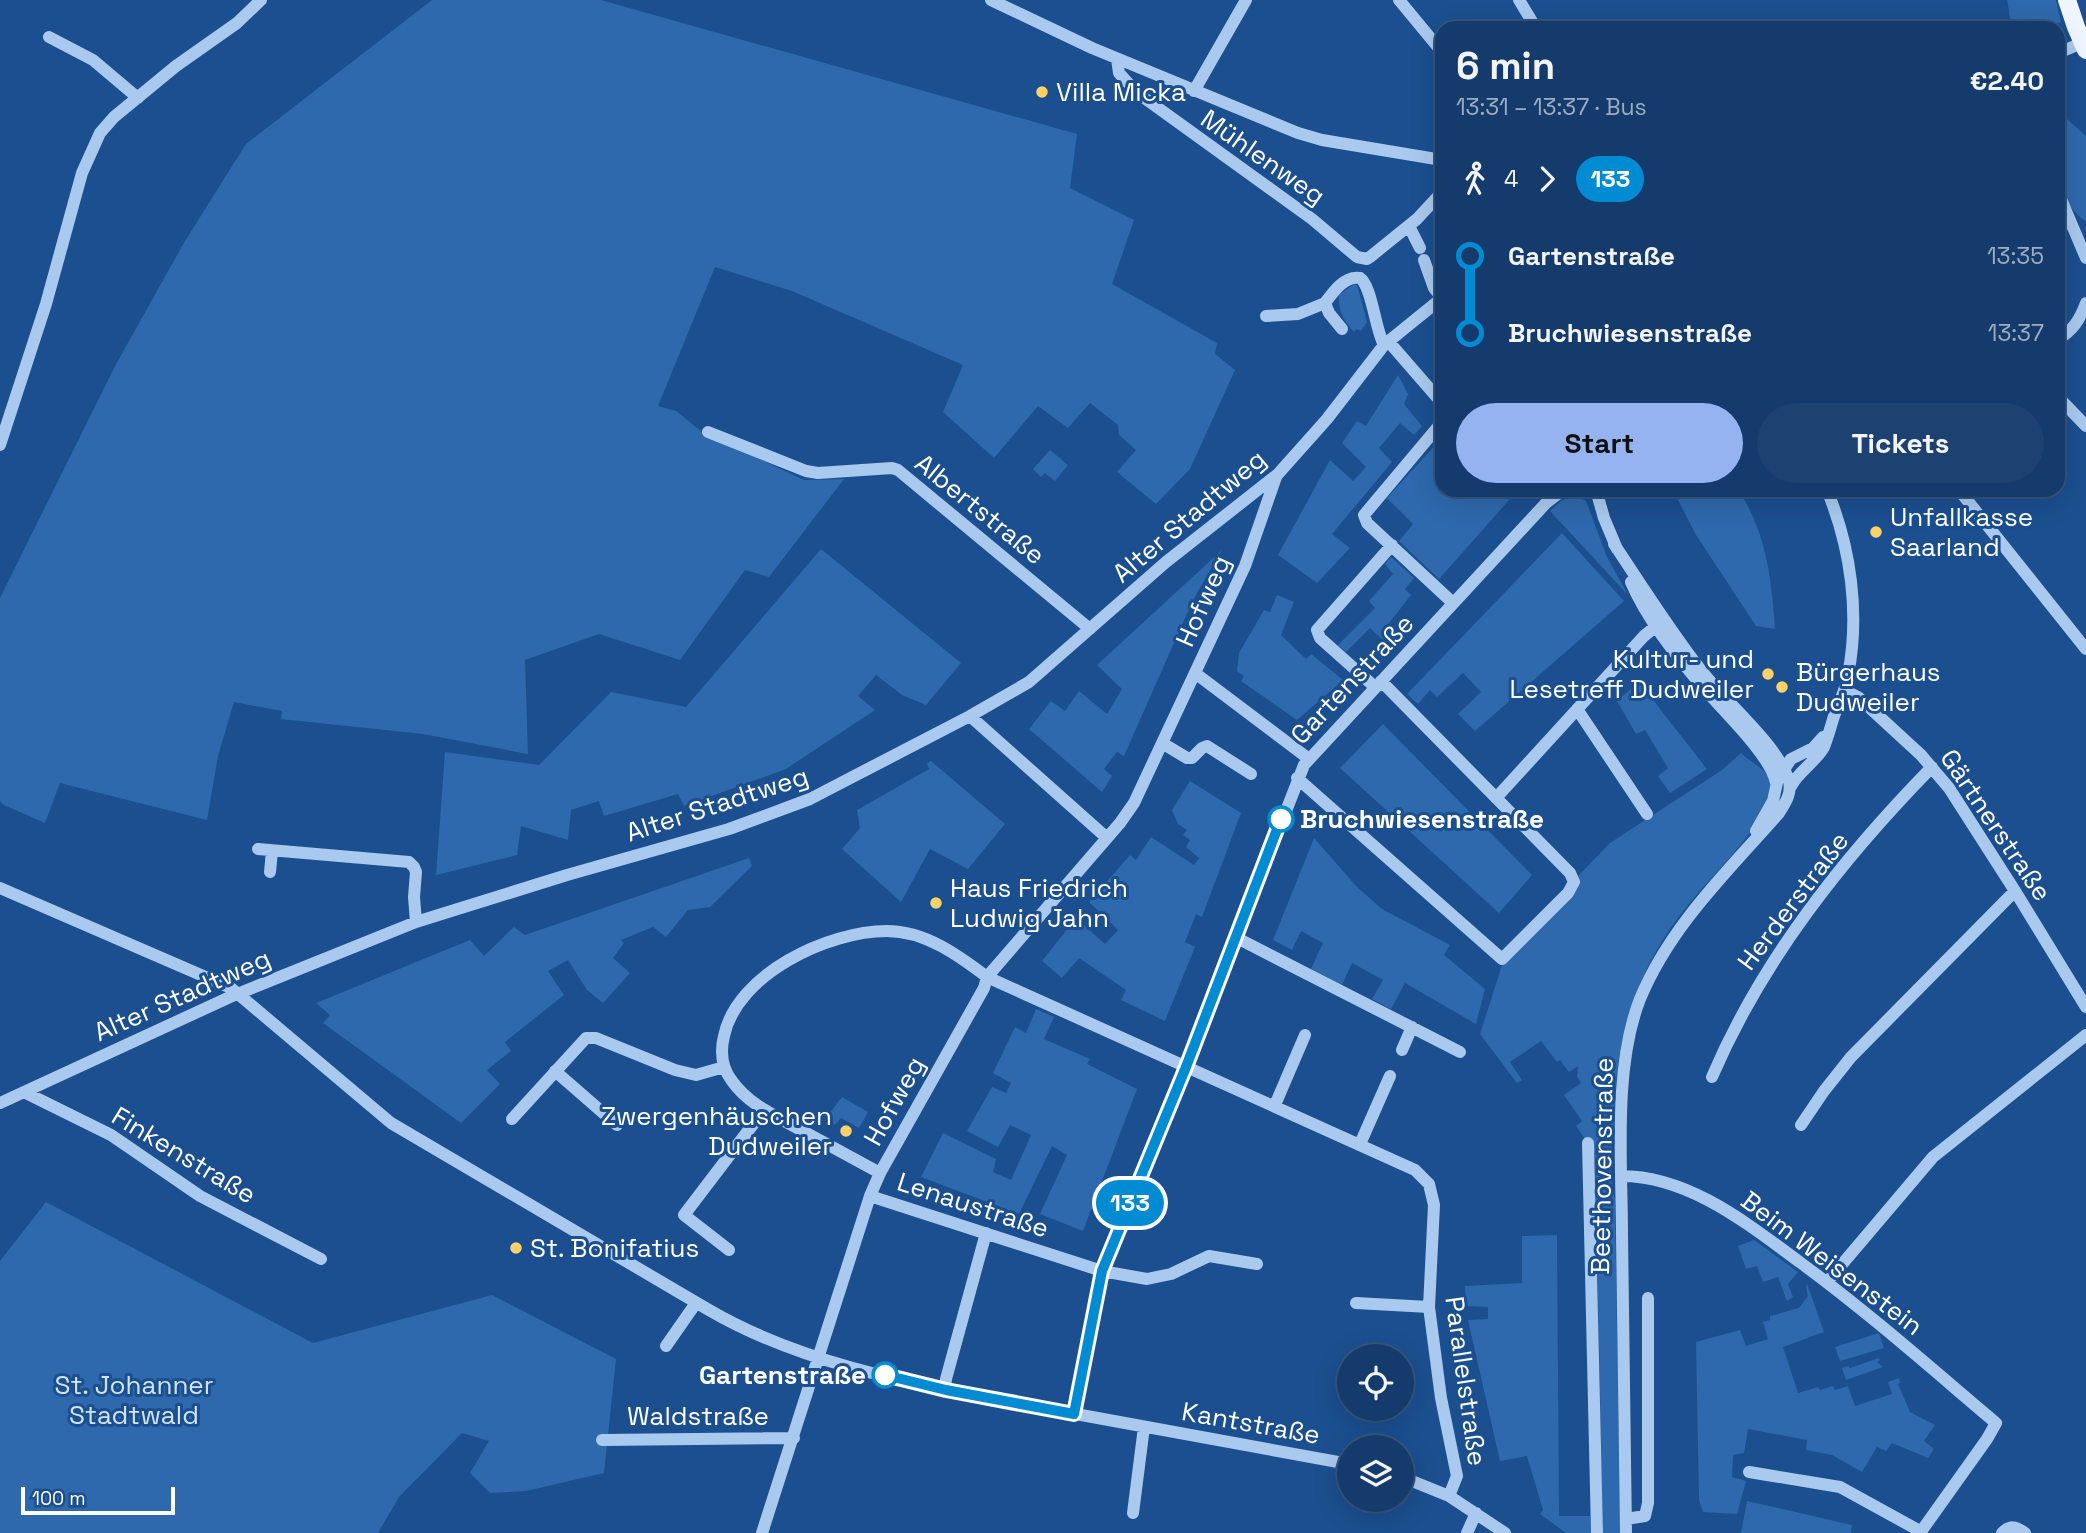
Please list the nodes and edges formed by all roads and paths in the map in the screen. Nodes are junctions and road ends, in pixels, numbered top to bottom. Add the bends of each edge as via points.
1 (261, 0) edge
2 (991, 0) edge
3 (1246, 0) edge
4 (1399, 0) edge
5 (1519, 0) edge
6 (2067, 0) edge
7 (1532, 21) edge
8 (49, 37) dead end
9 (1435, 44) edge
10 (2084, 46) edge
11 (2065, 51) edge
12 (1117, 58) junction
13 (1194, 91) junction
14 (138, 98) junction
15 (1435, 159) edge
16 (1435, 199) edge
17 (2065, 208) edge
18 (1409, 226) junction
19 (2086, 257) edge
20 (1435, 289) edge
21 (1325, 303) junction
22 (2086, 303) edge
23 (1435, 304) edge
24 (1266, 316) dead end
25 (1342, 329) dead end
26 (2065, 335) edge
27 (1387, 344) junction
28 (1435, 395) edge
29 (2065, 404) edge
30 (2086, 426) edge
31 (1435, 430) edge
32 (708, 432) dead end
33 (0, 445) edge
34 (1278, 474) junction
35 (1553, 497) edge
36 (1598, 497) edge
37 (1830, 497) edge
38 (1965, 497) edge
39 (1392, 545) junction
40 (1453, 603) junction
41 (1660, 623) junction
42 (1090, 629) junction
43 (2086, 649) edge
44 (1195, 673) junction
45 (1378, 684) junction
46 (1844, 690) junction
47 (1577, 709) junction
48 (970, 716) junction
49 (1833, 719) junction
50 (1162, 743) junction
51 (1767, 753) junction
52 (1309, 759) junction
53 (1788, 764) junction
54 (1933, 767) junction
55 (1800, 771) junction
56 (1251, 774) dead end
57 (1297, 778) junction
58 (1776, 783) junction
59 (1790, 788) junction
60 (1496, 798) junction
61 (1647, 814) dead end
62 (1107, 838) junction
63 (1745, 850) junction
64 (270, 872) dead end
65 (0, 888) edge
66 (2015, 891) junction
67 (416, 922) junction
68 (1235, 937) junction
69 (987, 976) junction
70 (240, 993) junction
71 (2086, 1007) edge
72 (1412, 1027) junction
73 (1305, 1035) dead end
74 (2086, 1035) edge
75 (1402, 1050) dead end
76 (1460, 1052) dead end
77 (724, 1067) junction
78 (1186, 1067) junction
79 (555, 1071) junction
80 (1390, 1076) dead end
81 (1712, 1077) dead end
82 (24, 1092) junction
83 (3, 1098) edge
84 (1275, 1105) junction
85 (764, 1110) junction
86 (512, 1119) dead end
87 (617, 1125) dead end
88 (1801, 1125) dead end
89 (1588, 1143) dead end
90 (1360, 1144) junction
91 (880, 1173) junction
92 (1621, 1176) junction
93 (870, 1196) junction
94 (986, 1233) junction
95 (729, 1250) dead end
96 (321, 1259) dead end
97 (1257, 1264) dead end
98 (1102, 1271) junction
99 (1827, 1282) junction
100 (1648, 1298) dead end
101 (696, 1303) junction
102 (1356, 1303) dead end
103 (1429, 1307) junction
104 (666, 1346) dead end
105 (820, 1358) junction
106 (946, 1390) junction
107 (1074, 1414) junction
108 (1144, 1427) junction
109 (793, 1438) junction
110 (603, 1440) dead end
111 (1337, 1462) edge
112 (1749, 1472) dead end
113 (1414, 1482) edge
114 (1449, 1496) junction
115 (1133, 1513) dead end
116 (1476, 1513) junction
117 (1626, 1519) junction
118 (1920, 1532) edge
119 (762, 1533) edge
120 (1467, 1533) edge
121 (1505, 1533) edge
122 (1597, 1533) edge
123 (1626, 1533) edge
124 (2002, 1533) edge
125 (2025, 1533) edge

1 - 14 street
2 - 12 street
3 - 13 street
4 - 9 street
5 - 7 street
6 - 10 main road
8 - 14 street via 93,60
10 - 11 street
12 - 13 street
12 - 18 street, Mühlenweg via 1119,73 1136,92 1361,258 1370,257
13 - 15 street via 1322,140
14 - 33 street via 100,133 88,156 53,306
16 - 18 street
17 - 19 street
18 - 20 street
21 - 24 street via 1298,314
21 - 25 street
21 - 27 street via 1346,280 1364,281 1378,335
22 - 26 street
23 - 27 street, Alter Stadtweg
27 - 28 street
27 - 34 street, Alter Stadtweg
29 - 30 street
31 - 39 street via 1364,515
32 - 42 street, Albertstraße via 806,471 898,470
34 - 42 street, Alter Stadtweg
34 - 44 street, Hofweg via 1245,566
35 - 40 street, Gartenstraße
36 - 41 street via 1634,589
37 - 46 street, Beethovenstraße via 1847,553 1852,590 1852,646
38 - 43 street
39 - 40 street
39 - 45 street via 1317,631
40 - 45 street, Gartenstraße
41 - 47 street
41 - 51 street via 1702,686
42 - 48 street, Alter Stadtweg via 1029,682
44 - 50 street, Hofweg
44 - 52 street
45 - 52 street, Gartenstraße
45 - 60 street
46 - 49 street, Beethovenstraße
46 - 54 street, Gärtnerstraße via 1858,696
47 - 60 street
47 - 61 street
48 - 62 street
48 - 67 street, Alter Stadtweg via 810,799 729,829
49 - 53 street, Beethovenstraße via 1813,748
49 - 55 street, Beethovenstraße via 1821,752
50 - 56 street via 1187,758 1207,746
50 - 62 street, Hofweg via 1134,803
51 - 53 street
51 - 58 street
52 - 57 street, Gartenstraße
53 - 55 street
53 - 58 street, Beethovenstraße
53 - 59 street
54 - 66 street, Gärtnerstraße
54 - 81 street, Herderstraße via 1854,854 1790,936 1739,1018
55 - 59 street, Beethovenstraße
57 - 60 street via 1502,959 1574,882
57 - 68 street, Gartenstraße
58 - 63 street, Beethovenstraße via 1773,801
59 - 63 street, Beethovenstraße via 1779,813
62 - 69 street, Hofweg
63 - 92 street, Beethovenstraße via 1685,920 1641,998 1624,1067
64 - 67 street via 265,850 409,862 416,872
65 - 70 street, Kantstraße
66 - 71 street, Gärtnerstraße
66 - 88 street via 1851,1057
67 - 70 street, Alter Stadtweg
68 - 72 street
68 - 78 street, Gartenstraße
69 - 77 street via 949,950 909,933 861,934 814,947 776,967 746,992 726,1026
69 - 78 street, Parallelstraße
69 - 91 street, Hofweg
70 - 82 street, Alter Stadtweg
70 - 101 street, Kantstraße via 391,1123
72 - 75 street
72 - 76 street
73 - 84 street
74 - 99 street via 1933,1157
77 - 79 street via 696,1075 586,1038
77 - 85 street via 745,1096
78 - 84 street, Parallelstraße
78 - 98 street, Gartenstraße
79 - 86 street
79 - 87 street
80 - 90 street
82 - 83 street, Alter Stadtweg
82 - 96 street, Finkenstraße via 111,1135 200,1196
84 - 90 street, Parallelstraße
85 - 91 street
85 - 95 street via 684,1214
89 - 122 street, Beethovenstraße
90 - 103 street, Parallelstraße via 1416,1170 1429,1184 1435,1208
91 - 93 street, Hofweg
92 - 99 street, Beim Weisenstein via 1672,1186 1715,1205
92 - 117 street, Beethovenstraße
93 - 94 street, Lenaustraße
93 - 105 street, Hofweg
94 - 98 street, Lenaustraße
94 - 106 street
97 - 98 street, Lenaustraße via 1216,1256 1147,1279
98 - 107 street, Gartenstraße
99 - 118 street, Beim Weisenstein via 1996,1423
100 - 117 street via 1648,1503 1645,1516
101 - 104 street
101 - 105 street, Kantstraße via 757,1336
102 - 103 street
103 - 114 street, Parallelstraße via 1457,1476
105 - 106 street, Kantstraße
105 - 109 street, Hofweg
106 - 107 street, Kantstraße
107 - 108 street, Kantstraße
108 - 111 street, Kantstraße
108 - 115 street, Kantstraße
109 - 110 street, Waldstraße
109 - 119 street, Hofweg
112 - 118 street via 1840,1487
113 - 114 street
114 - 116 street
116 - 120 street
116 - 121 street
117 - 123 street, Beethovenstraße
124 - 125 street via 2007,1527

